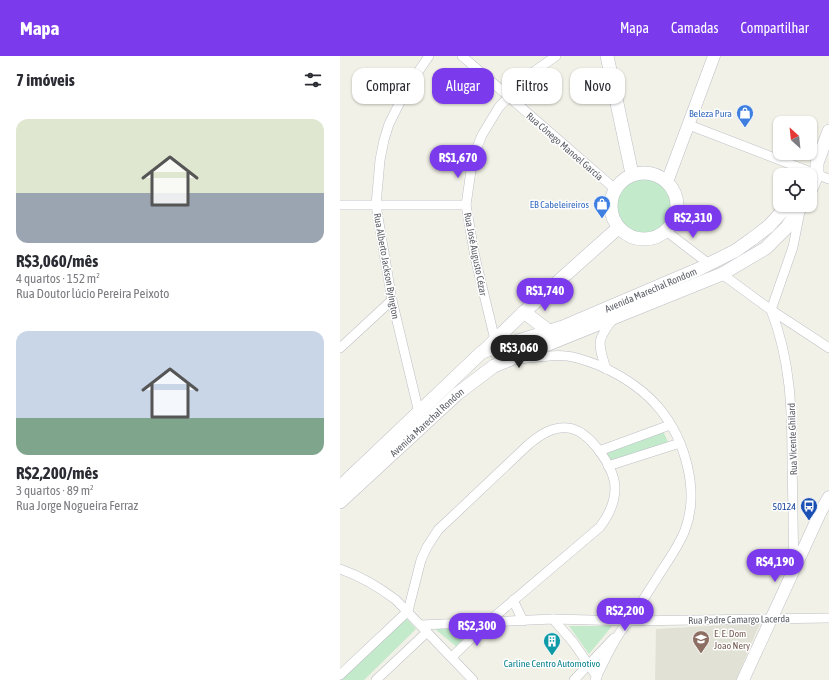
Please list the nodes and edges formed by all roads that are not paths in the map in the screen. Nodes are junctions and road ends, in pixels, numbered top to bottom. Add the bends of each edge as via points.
1 (429, 56) edge
2 (462, 56) edge
3 (556, 56) edge
4 (607, 56) edge
5 (714, 56) edge
6 (539, 68) edge
7 (502, 91) edge
8 (504, 104) edge
9 (517, 104) edge
10 (689, 125) junction
11 (829, 131) edge
12 (803, 168) edge
13 (817, 170) edge
14 (632, 174) junction
15 (667, 182) junction
16 (615, 188) junction
17 (340, 205) edge
18 (466, 205) junction
19 (376, 206) junction
20 (788, 212) edge
21 (794, 212) edge
22 (796, 212) edge
23 (618, 228) junction
24 (666, 231) junction
25 (709, 264) junction
26 (722, 274) junction
27 (392, 300) junction
28 (771, 310) junction
29 (524, 312) junction
30 (613, 319) junction
31 (550, 332) junction
32 (495, 340) junction
33 (340, 348) edge
34 (829, 348) edge
35 (482, 352) junction
36 (505, 361) junction
37 (606, 369) junction
38 (419, 413) junction
39 (670, 425) junction
40 (680, 443) junction
41 (599, 451) junction
42 (608, 466) junction
43 (340, 486) edge
44 (829, 497) edge
45 (340, 502) edge
46 (340, 569) edge
47 (794, 571) junction
48 (513, 600) junction
49 (408, 611) junction
50 (772, 618) junction
51 (829, 618) edge
52 (523, 620) junction
53 (553, 620) junction
54 (629, 621) junction
55 (488, 622) junction
56 (424, 628) junction
57 (619, 634) junction
58 (452, 657) junction
59 (588, 666) junction
60 (340, 675) edge
61 (596, 678) edge
62 (376, 680) edge
63 (473, 680) edge
64 (575, 680) edge
65 (743, 680) edge

1 - 19 street, Rua Alberto Jackson Byington via 407,88 389,124 380,160
2 - 7 street, Rua Cônego Manoel Garcia
3 - 6 street, Rua José Augusto Cézar
4 - 14 main road
5 - 10 street
8 - 18 street, Rua José Augusto Cézar via 491,120 476,150
9 - 16 street, Rua Cônego Manoel Garcia
10 - 12 street
10 - 15 street
11 - 13 main road
14 - 15 main road via 645,172 657,175
14 - 16 main road
15 - 24 main road via 673,189 677,206 674,220
16 - 23 main road via 610,209
17 - 19 street
18 - 19 street
18 - 32 street, Rua José Augusto Cézar via 475,257
19 - 27 street, Rua Alberto Jackson Byington
20 - 25 main road, Avenida Marechal Rondom via 735,251
21 - 26 main road, Avenida Marechal Rondon via 787,227 766,248
22 - 28 street via 793,247
23 - 24 main road via 626,235 641,239 657,236
23 - 29 main road
24 - 25 street
25 - 31 main road, Avenida Marechal Rondom
26 - 28 street
26 - 30 main road, Avenida Marechal Rondon
27 - 33 street
27 - 38 street, Rua Alberto Jackson Byington
28 - 34 street
28 - 47 street, Rua Vicente Ghilard via 778,327 790,384
29 - 31 main road
29 - 32 main road
30 - 36 main road, Avenida Marechal Rondon
30 - 37 street via 599,344
31 - 35 main road, Avenida Marechal Rondom
32 - 35 main road
35 - 38 main road, Avenida Marechal Rondom
36 - 37 street via 562,356 576,358
36 - 45 main road, Avenida Marechal Rondon via 481,374 457,394
37 - 39 street via 652,401
38 - 43 main road, Avenida Marechal Rondom
39 - 40 street
39 - 41 street
40 - 42 street
40 - 54 street via 688,466 691,500 689,519 678,543
41 - 42 street
41 - 49 street via 583,434 566,427 548,432 529,444 438,530 426,547 421,560
42 - 48 street via 615,486 614,498 612,508 600,527
44 - 47 street
46 - 49 street via 387,593
47 - 50 street
48 - 52 street
48 - 55 street
49 - 56 street
49 - 60 street
50 - 51 street, Rua Padre Camargo Lacerda
50 - 54 street, Rua Padre Camargo Lacerda
50 - 65 street
52 - 53 street, Rua Padre Camargo Lacerda
52 - 55 street, Rua Padre Camargo Lacerda
53 - 54 street, Rua Padre Camargo Lacerda
53 - 59 street via 573,642
54 - 57 street
55 - 56 street, Rua Padre Camargo Lacerda
55 - 58 street
56 - 58 street
56 - 62 street
57 - 59 street
57 - 61 street
58 - 63 street
59 - 61 street
59 - 64 street

